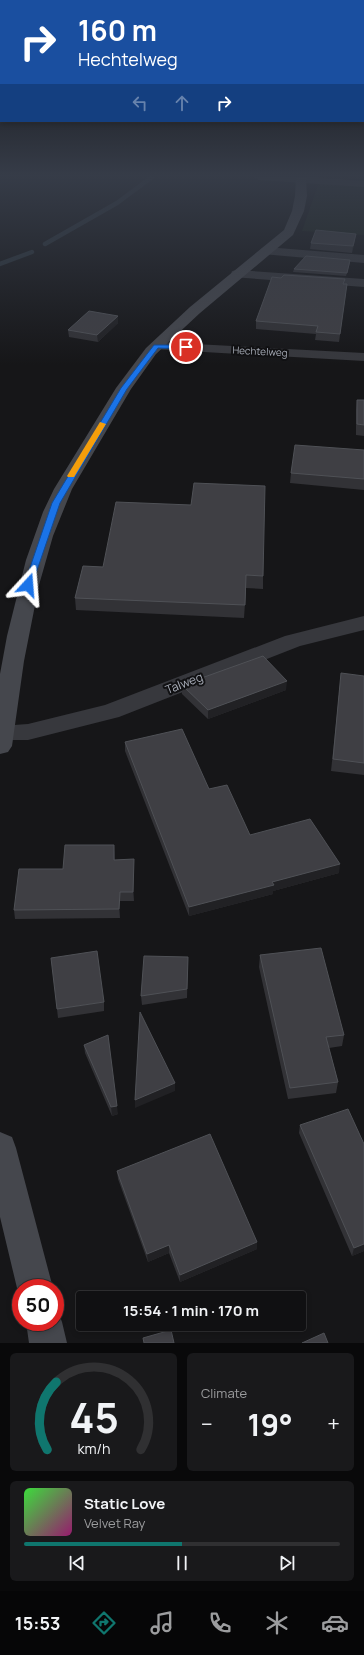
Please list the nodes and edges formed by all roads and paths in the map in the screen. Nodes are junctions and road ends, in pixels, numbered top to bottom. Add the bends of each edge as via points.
1 (280, 240) edge
2 (266, 251) junction
3 (364, 259) edge
4 (237, 274) junction
5 (364, 283) edge
6 (156, 346) junction
7 (364, 357) edge
8 (364, 623) edge
9 (1, 740) edge
10 (0, 1148) edge
11 (33, 1279) edge
12 (46, 1331) edge
13 (48, 1343) edge

1 - 2 main road
2 - 3 street
2 - 4 main road
4 - 5 street
4 - 6 main road
6 - 7 street, Hechtelweg
6 - 9 main road via 124,388 56,503 28,585
8 - 9 street, Talweg via 294,641 111,711
10 - 11 main road
12 - 13 main road

